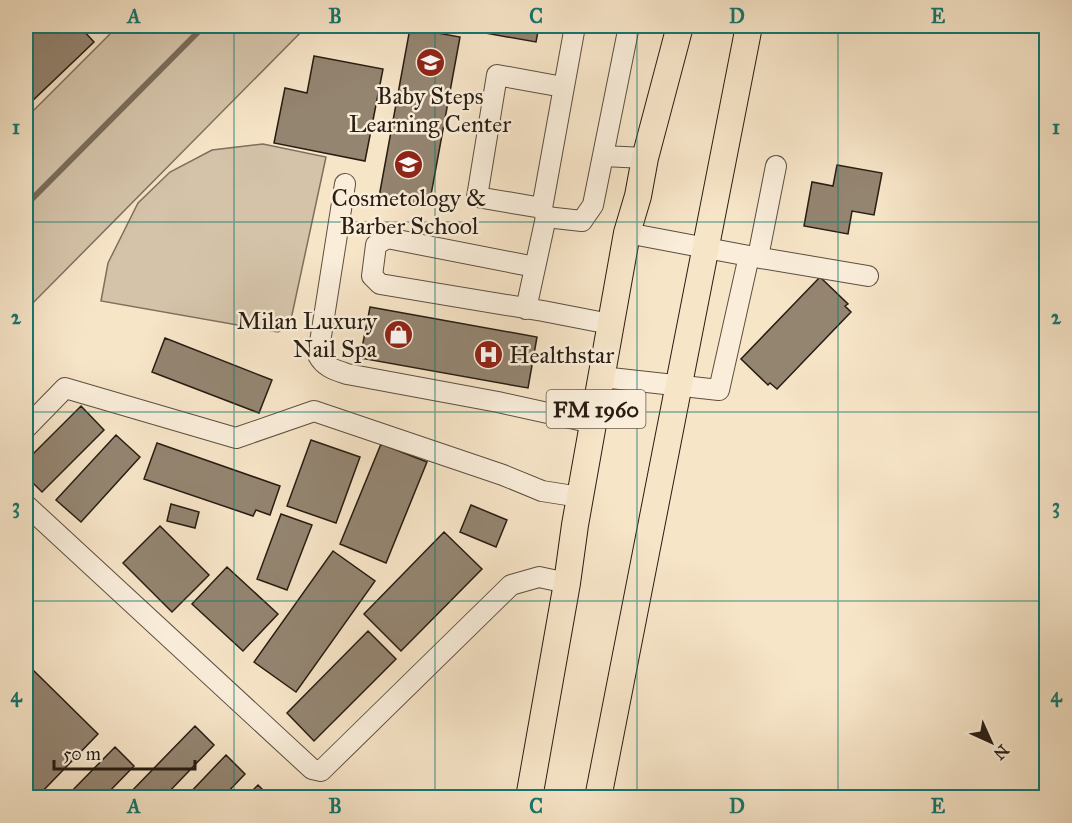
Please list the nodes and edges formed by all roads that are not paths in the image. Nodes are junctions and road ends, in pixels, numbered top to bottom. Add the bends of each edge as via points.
1 (575, 26) edge
2 (629, 26) edge
3 (681, 26) edge
4 (749, 26) edge
5 (563, 87) junction
6 (603, 156) junction
7 (645, 158) junction
8 (776, 166) dead end
9 (345, 184) dead end
10 (544, 213) junction
11 (627, 233) junction
12 (706, 248) junction
13 (753, 257) junction
14 (535, 267) junction
15 (868, 276) dead end
16 (526, 309) junction
17 (610, 324) junction
18 (602, 377) junction
19 (679, 386) junction
20 (593, 423) junction
21 (26, 428) edge
22 (580, 497) junction
23 (26, 506) edge
24 (567, 583) junction
25 (529, 798) edge
26 (598, 798) edge

1 - 5 lane
2 - 6 lane
3 - 7 main road, FM 1960 / FM 1960
4 - 12 main road, FM 1960 / FM 1960
5 - 10 lane
5 - 10 lane via 497,75 477,197
6 - 7 lane
6 - 10 lane via 593,205 582,221
7 - 11 main road, FM 1960 / FM 1960 via 639,196
8 - 13 lane
9 - 20 lane via 318,355 321,362 347,374
10 - 14 lane
11 - 12 lane
11 - 17 main road, FM 1960 / FM 1960
12 - 13 lane
12 - 19 main road, FM 1960 / FM 1960
13 - 15 lane
13 - 19 lane via 719,390
14 - 16 lane
14 - 16 lane via 387,238 376,244 372,276 380,284
16 - 17 lane
17 - 18 main road, FM 1960 / FM 1960
18 - 19 lane
18 - 20 main road, FM 1960 / FM 1960
19 - 26 main road, FM 1960 / FM 1960
20 - 22 main road, FM 1960 / FM 1960
21 - 22 lane via 65,388 236,438 314,411 542,491
22 - 24 main road, FM 1960 / FM 1960
23 - 24 lane via 312,769 321,771 511,585 539,577
24 - 25 main road, FM 1960 / FM 1960

